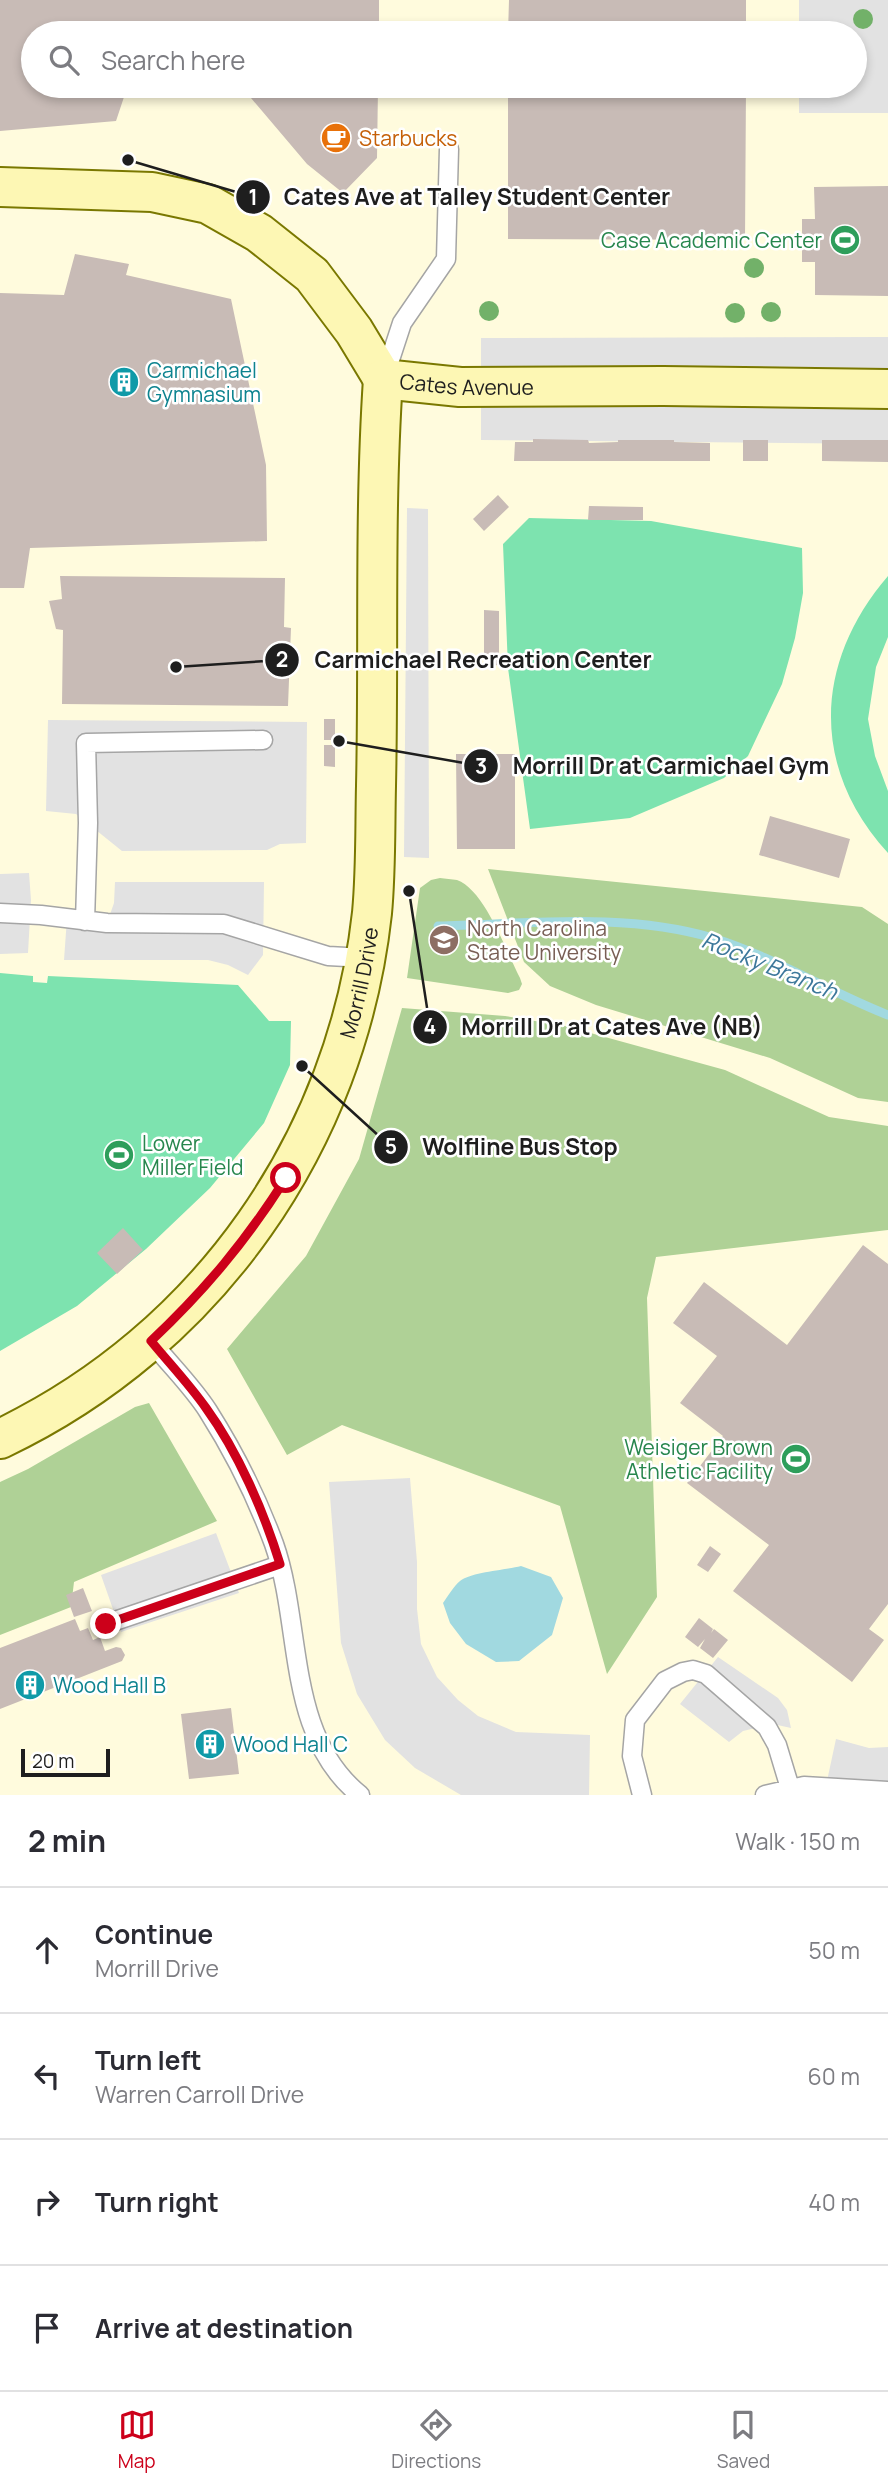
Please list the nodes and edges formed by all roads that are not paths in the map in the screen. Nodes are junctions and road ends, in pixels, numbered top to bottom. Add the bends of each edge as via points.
1 (449, 149) dead end
2 (0, 187) edge
3 (383, 379) junction
4 (888, 389) edge
5 (264, 740) dead end
6 (0, 913) edge
7 (85, 921) junction
8 (365, 958) junction
9 (151, 1341) junction
10 (0, 1439) edge
11 (280, 1564) junction
12 (106, 1624) dead end
13 (790, 1788) junction
14 (888, 1791) edge
15 (360, 1795) edge
16 (642, 1795) edge
17 (765, 1795) edge

1 - 3 lane via 446,259 402,323
2 - 3 street, Cates Avenue via 152,192 208,204 259,233 312,275
3 - 4 street, Cates Avenue via 460,387
3 - 8 street, Morrill Drive via 374,861
5 - 7 lane via 86,743
6 - 7 lane
7 - 8 lane via 224,924 328,956
8 - 9 street, Morrill Drive via 343,1051 286,1178 205,1288
9 - 10 street, Morrill Drive via 70,1400
9 - 11 lane via 206,1408 243,1471
11 - 12 lane
11 - 15 lane via 309,1717 326,1755
13 - 14 lane
13 - 16 lane via 767,1727 706,1674 694,1670 665,1681 635,1720 632,1756
13 - 17 lane

